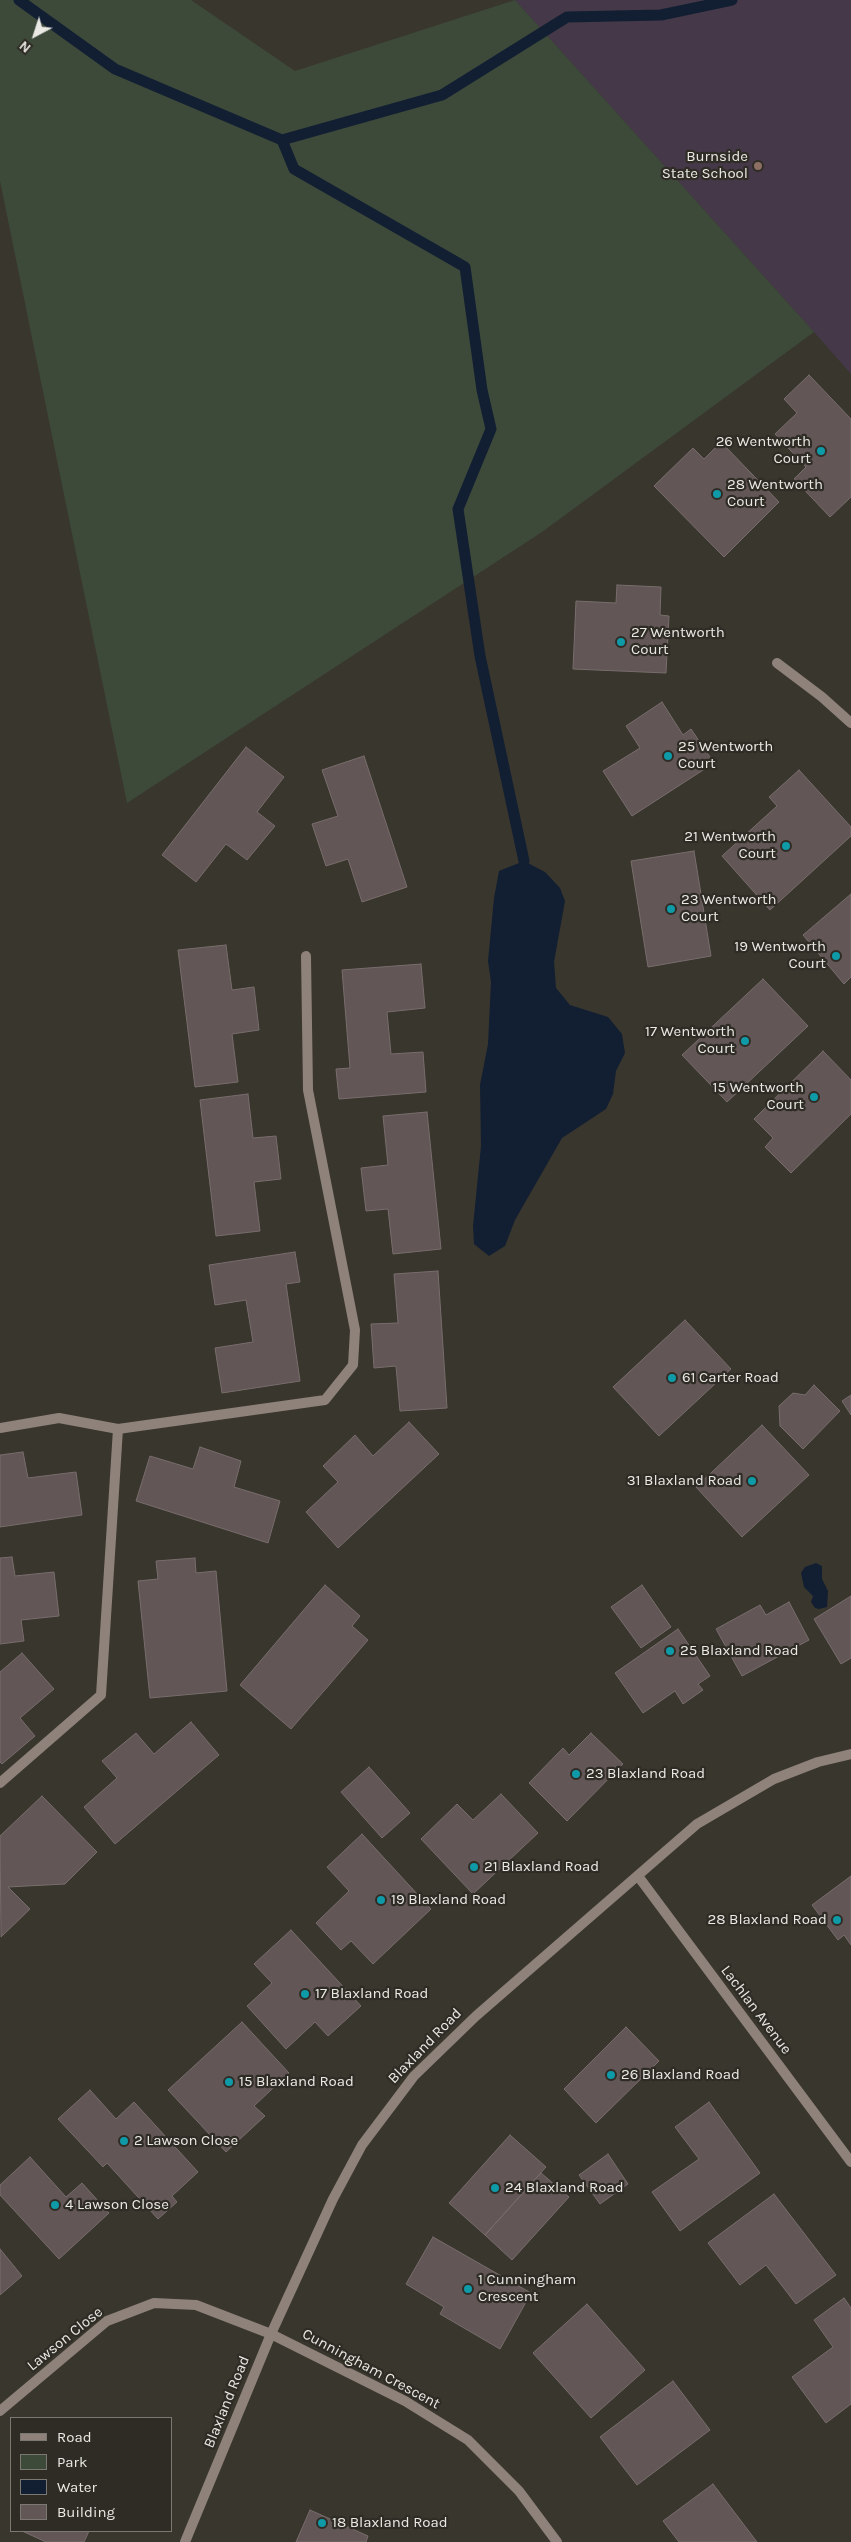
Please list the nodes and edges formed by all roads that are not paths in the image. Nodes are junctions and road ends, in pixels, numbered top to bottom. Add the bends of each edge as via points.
1 (778, 663) dead end
2 (851, 723) edge
3 (306, 956) dead end
4 (0, 1428) edge
5 (118, 1429) junction
6 (851, 1754) edge
7 (0, 1784) edge
8 (638, 1876) junction
9 (851, 2162) edge
10 (271, 2334) junction
11 (0, 2412) edge
12 (186, 2542) edge
13 (557, 2542) edge

1 - 2 street
3 - 5 street via 308,1090 355,1330 353,1365 325,1400
4 - 5 street via 59,1418
5 - 7 street via 102,1695
6 - 8 street, Blaxland Road via 818,1762 774,1779 735,1800 697,1824
8 - 9 street, Lachlan Avenue
8 - 10 street, Blaxland Road via 476,2016 394,2100 362,2146 333,2199
10 - 11 street, Lawson Close via 196,2304 154,2303 107,2321
10 - 12 street, Blaxland Road
10 - 13 street, Cunningham Crescent via 405,2400 468,2440 518,2491

